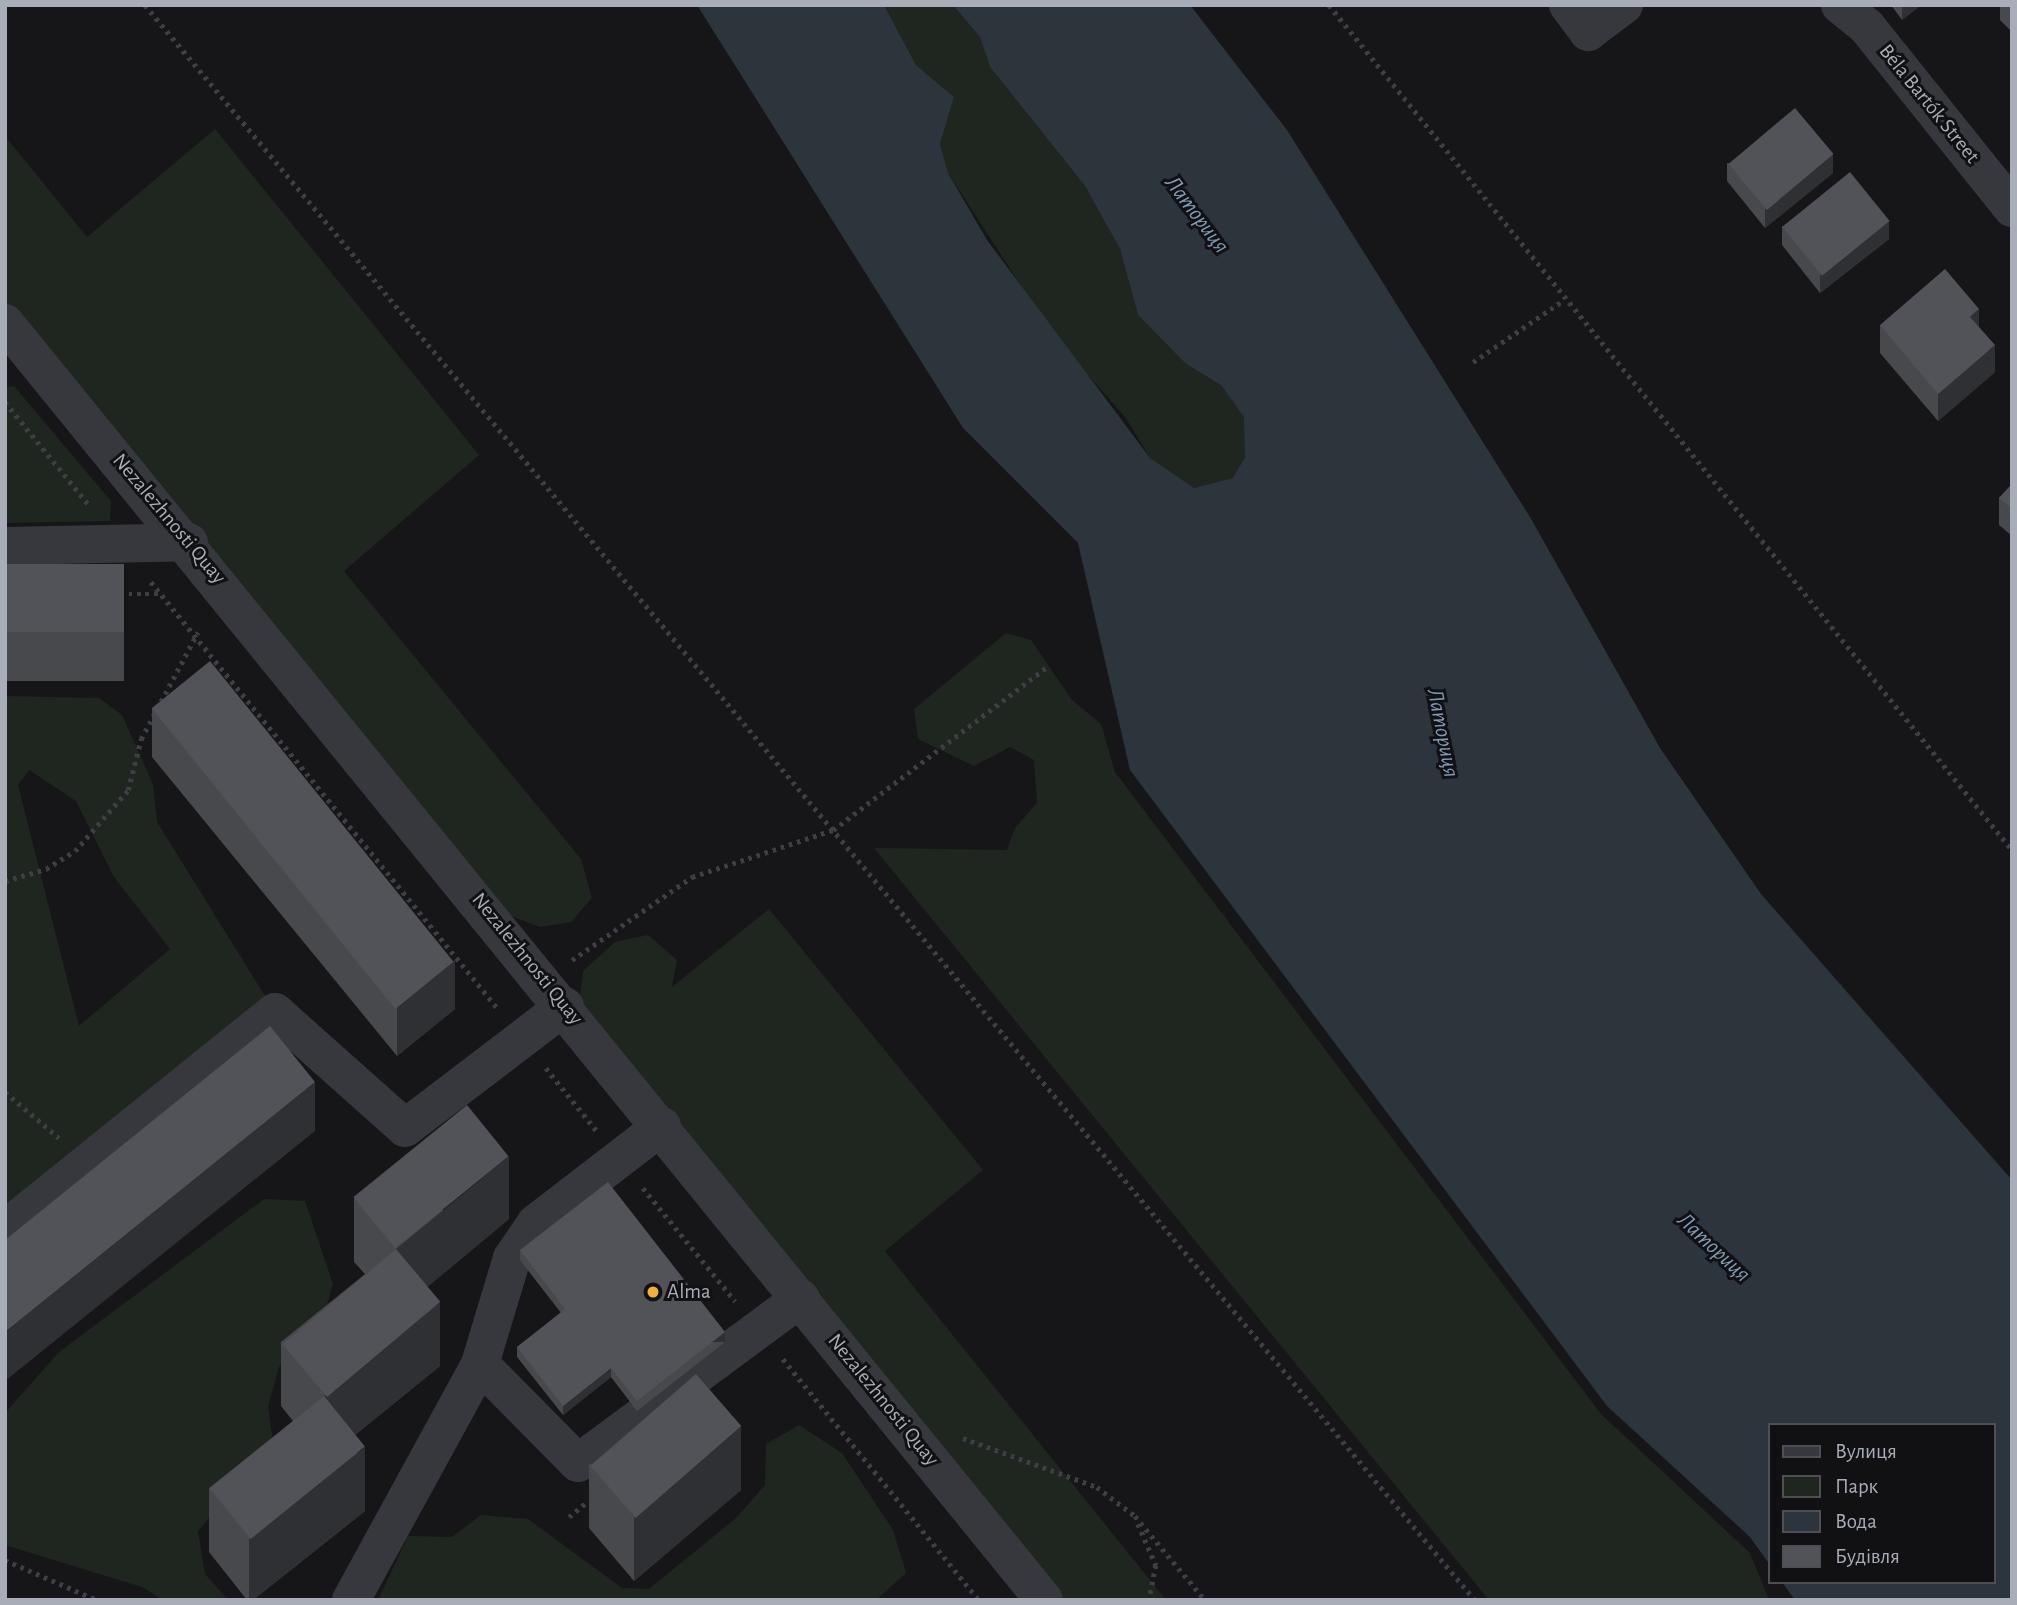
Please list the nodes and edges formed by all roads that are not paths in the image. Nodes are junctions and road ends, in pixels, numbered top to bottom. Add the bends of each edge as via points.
1 (1568, 5) edge
2 (1624, 5) edge
3 (1840, 5) edge
4 (2012, 208) edge
5 (5, 323) edge
6 (188, 542) junction
7 (5, 546) edge
8 (555, 993) junction
9 (662, 1126) junction
10 (5, 1229) edge
11 (801, 1298) junction
12 (480, 1364) junction
13 (351, 1600) edge
14 (1044, 1600) edge

1 - 2 street via 1588,32
3 - 4 street, Béla Bartók Street via 1867,27
5 - 6 street, Nezalezhnosti Quay
6 - 7 street
6 - 8 street, Nezalezhnosti Quay
8 - 9 street, Nezalezhnosti Quay
8 - 10 street via 506,1026 405,1128 275,1012
9 - 11 street, Nezalezhnosti Quay
9 - 12 street via 537,1223 512,1258
11 - 12 street via 578,1463
11 - 14 street, Nezalezhnosti Quay
12 - 13 street

